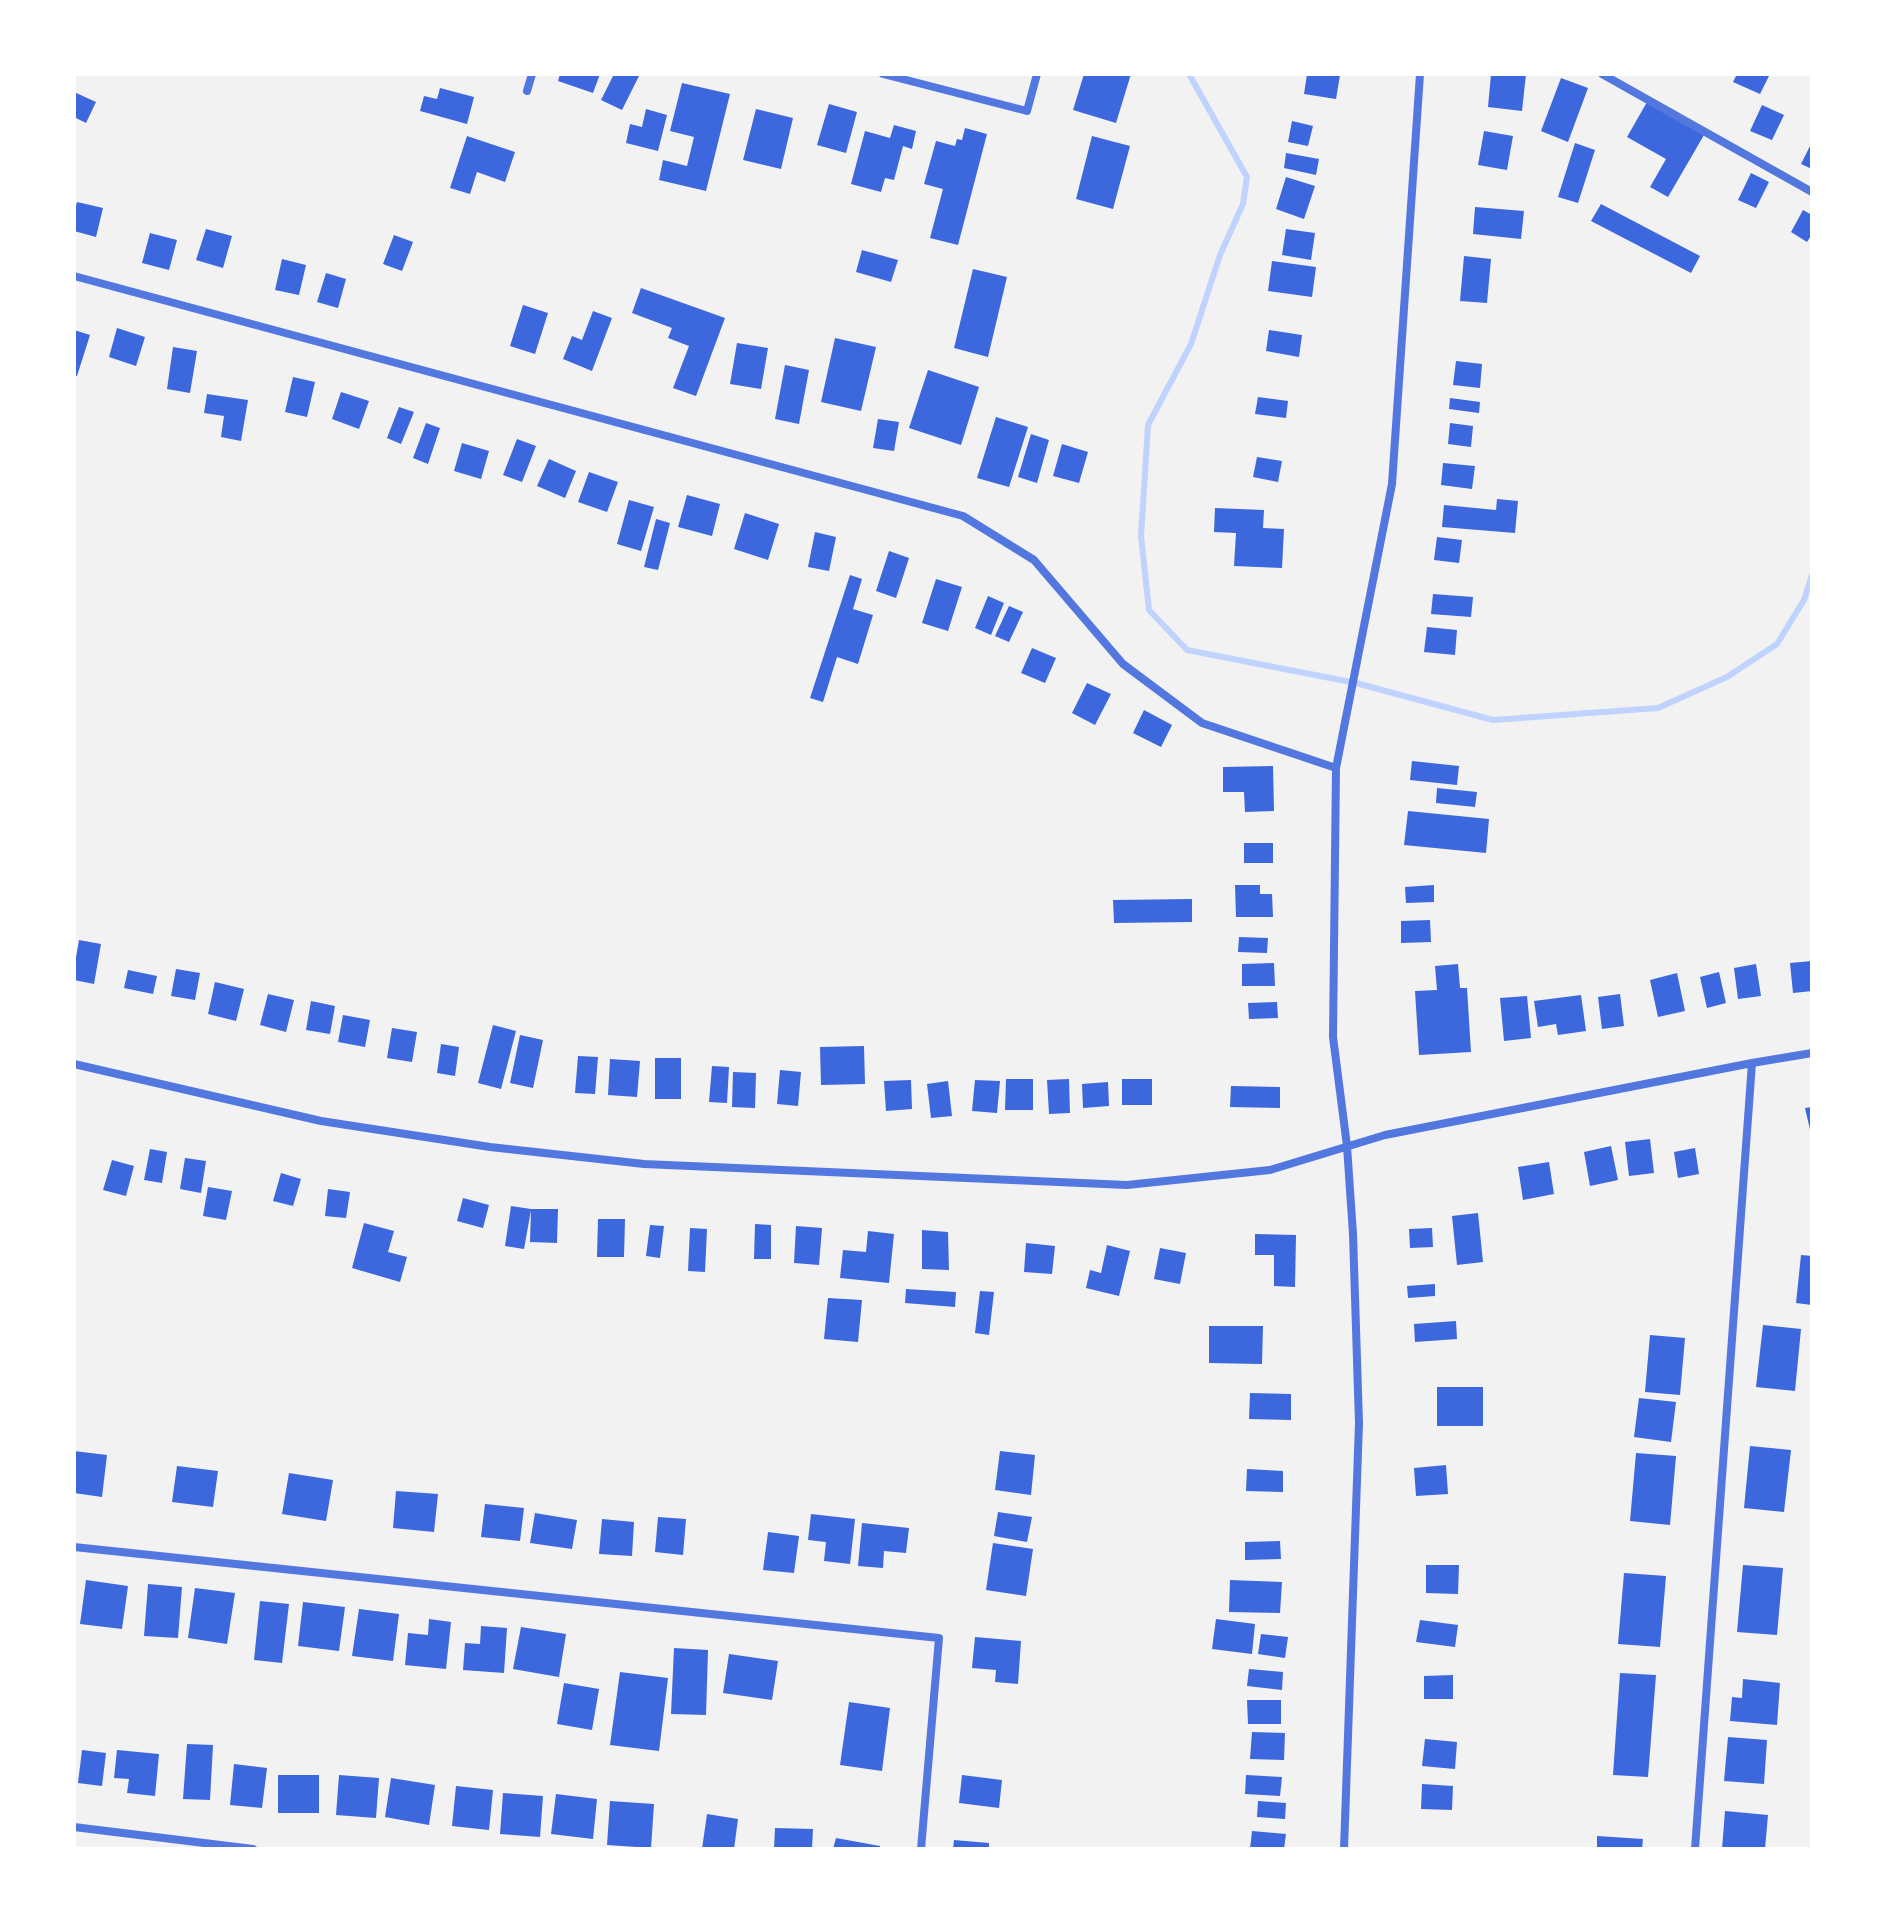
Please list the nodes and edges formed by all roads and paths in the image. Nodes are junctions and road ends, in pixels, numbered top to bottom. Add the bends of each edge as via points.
1 (532, 74) edge
2 (883, 74) edge
3 (1037, 74) edge
4 (1420, 74) edge
5 (1602, 74) edge
6 (527, 91) dead end
7 (1812, 192) edge
8 (74, 276) edge
9 (1336, 768) junction
10 (1812, 1053) edge
11 (1752, 1063) junction
12 (74, 1064) edge
13 (1347, 1146) junction
14 (74, 1547) edge
15 (74, 1827) edge
16 (253, 1849) edge
17 (921, 1849) edge
18 (1344, 1849) edge
19 (1695, 1849) edge

1 - 6 street
2 - 3 street via 1027,111
4 - 9 street via 1392,484
5 - 7 street
8 - 9 street via 963,516 1034,560 1123,664 1202,723
9 - 13 street via 1333,1037
10 - 11 street
11 - 13 street
11 - 19 street
12 - 13 street via 321,1121 644,1164 1127,1185 1270,1170
13 - 18 street via 1359,1423
14 - 17 street via 939,1638
15 - 16 street

